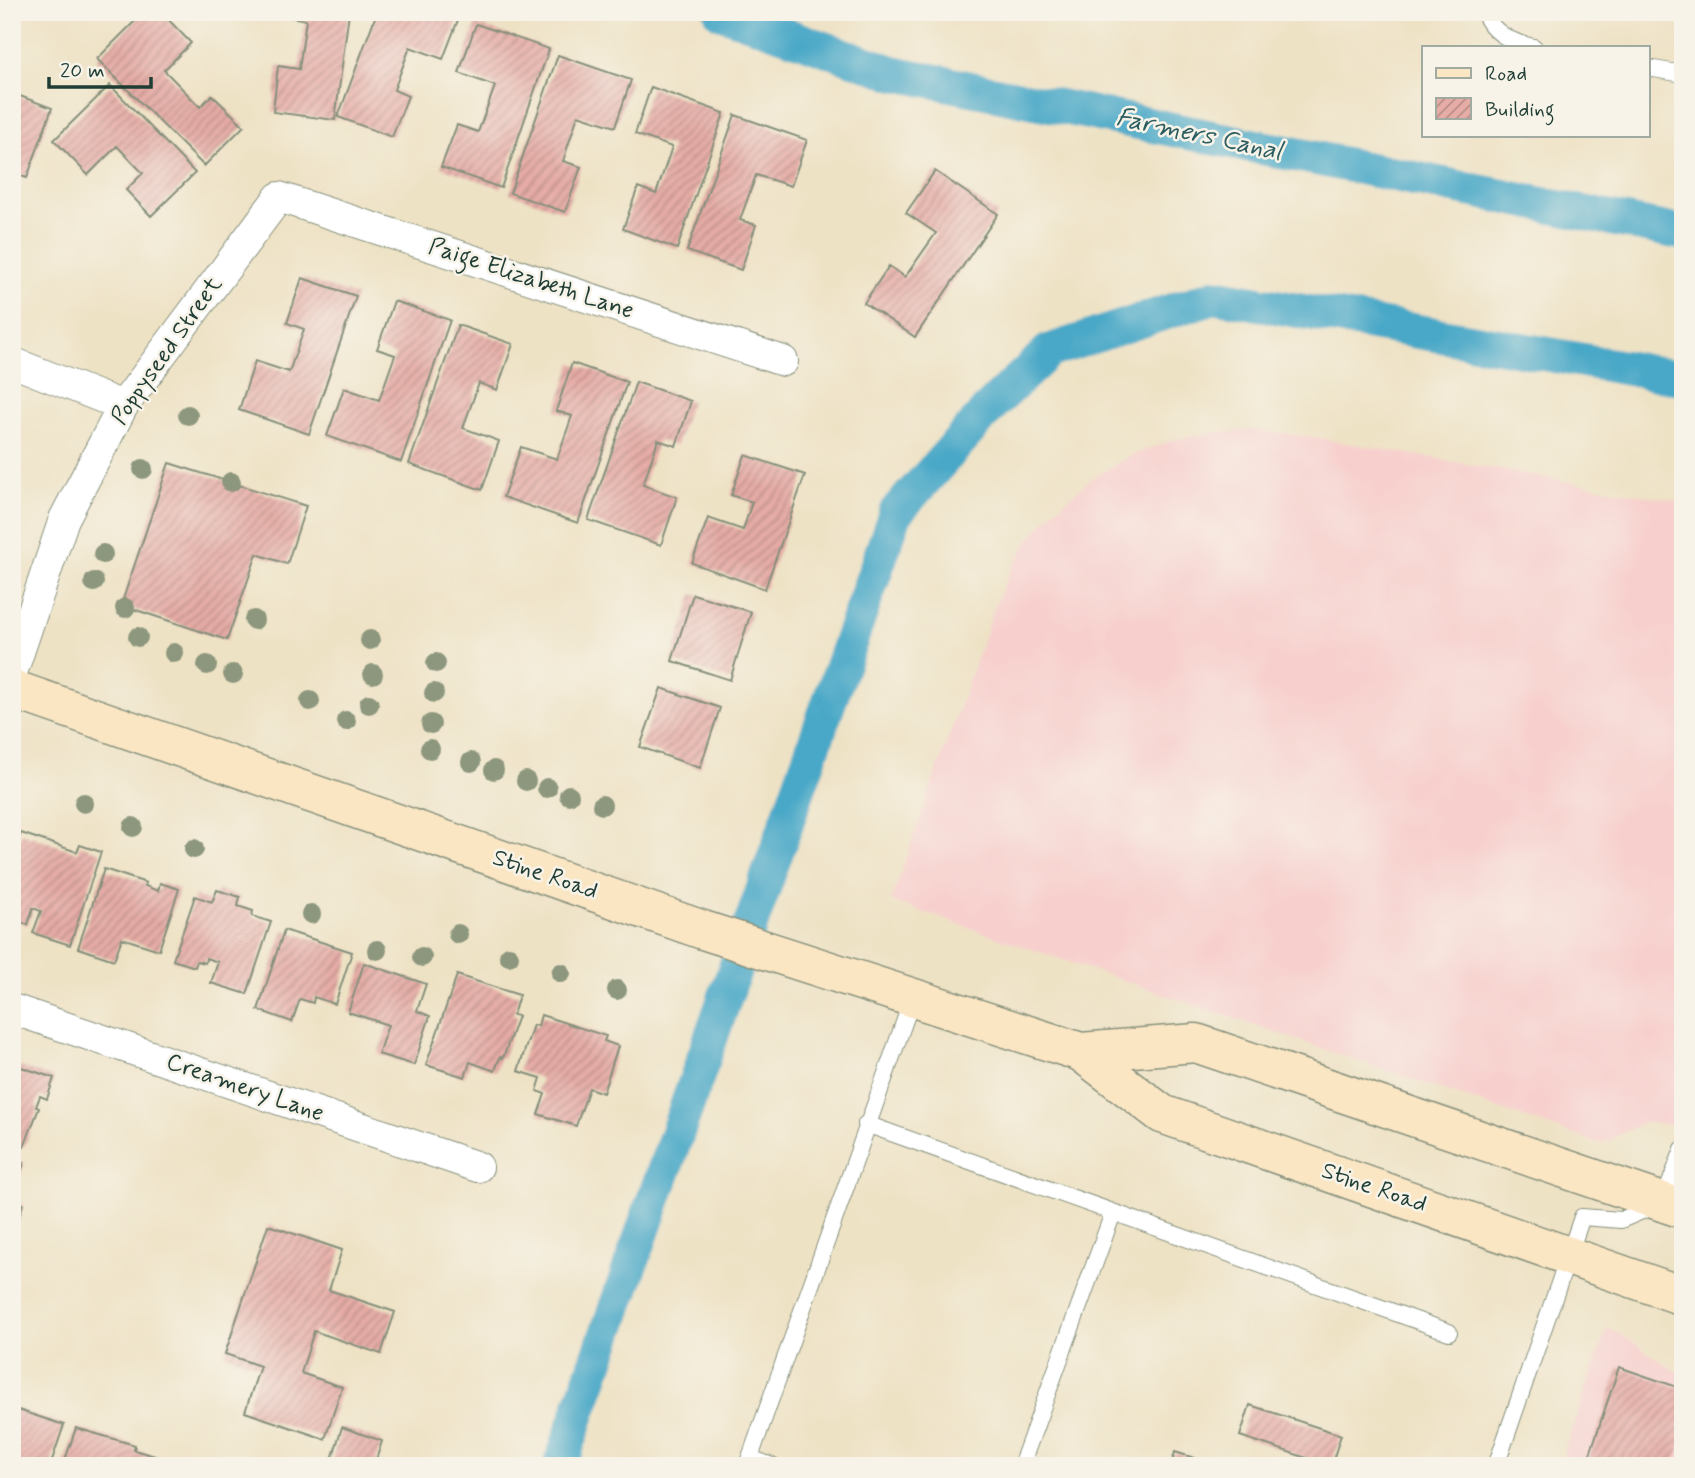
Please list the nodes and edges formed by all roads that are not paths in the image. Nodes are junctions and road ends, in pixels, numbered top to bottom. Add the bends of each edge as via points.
1 (1484, 12) edge
2 (1531, 46) edge
3 (1650, 68) edge
4 (1683, 74) edge
5 (279, 197) joint
6 (783, 361) dead end
7 (12, 362) edge
8 (123, 406) junction
9 (12, 673) edge
10 (12, 690) edge
11 (908, 999) junction
12 (12, 1009) edge
13 (1081, 1052) junction
14 (866, 1124) junction
15 (1683, 1149) edge
16 (478, 1167) dead end
17 (1673, 1206) edge
18 (1113, 1213) junction
19 (1568, 1255) junction
20 (1683, 1296) edge
21 (1449, 1332) dead end
22 (748, 1462) edge
23 (772, 1466) edge
24 (1021, 1466) edge
25 (1496, 1466) edge

1 - 2 lane via 1493,29
3 - 4 lane
5 - 6 street, Paige Elizabeth Lane
5 - 8 street, Poppyseed Street
7 - 8 street
8 - 9 street, Poppyseed Street via 64,519
10 - 11 main road, Stine Road
11 - 13 main road, Stine Road
11 - 14 lane
12 - 16 street, Creamery Lane
13 - 17 main road, Stine Road via 1196,1042
13 - 19 main road, Stine Road via 1162,1114
14 - 18 lane
14 - 22 lane
15 - 17 lane
17 - 19 lane via 1621,1220 1581,1217
18 - 21 lane
18 - 24 lane
19 - 20 main road, Stine Road
19 - 25 lane
22 - 23 lane

